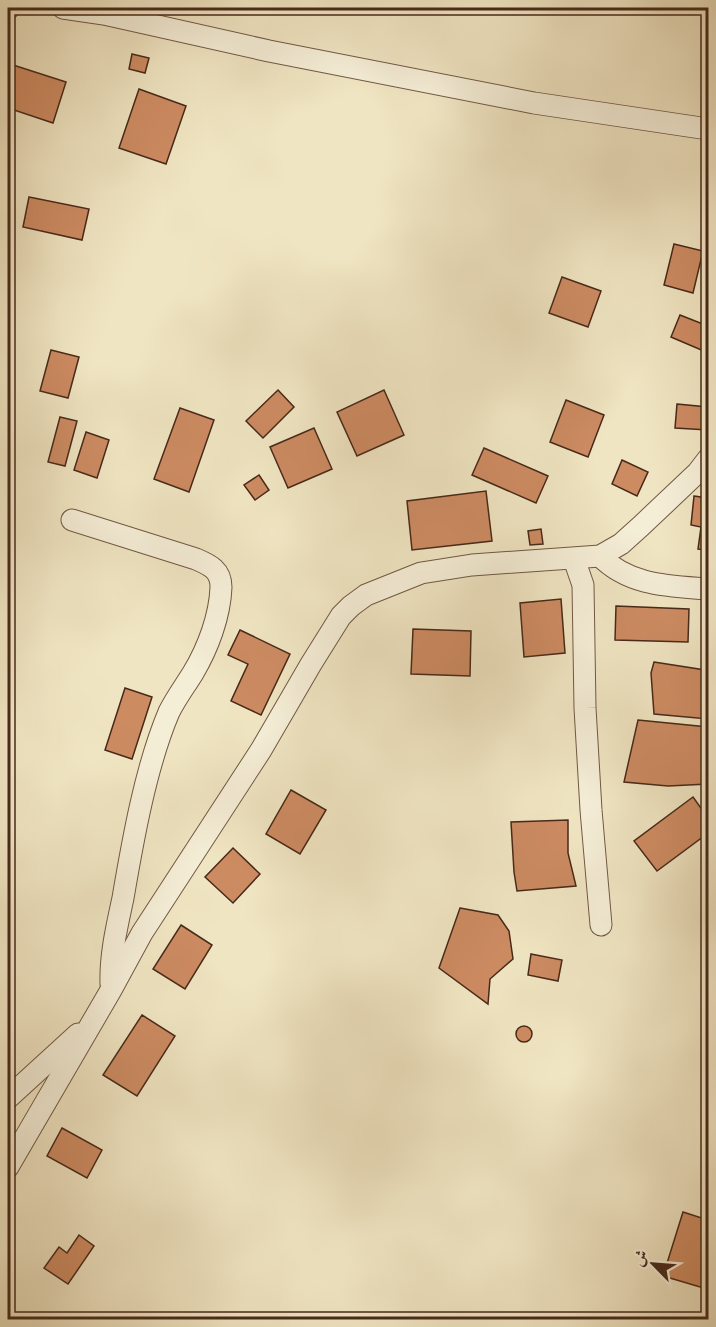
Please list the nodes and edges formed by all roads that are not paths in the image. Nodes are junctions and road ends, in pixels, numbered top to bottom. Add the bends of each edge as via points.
1 (63, 8) edge
2 (708, 129) edge
3 (708, 459) edge
4 (72, 520) dead end
5 (600, 556) junction
6 (574, 558) junction
7 (708, 590) edge
8 (601, 925) dead end
9 (111, 990) junction
10 (92, 1022) junction
11 (8, 1098) edge
12 (8, 1167) edge

1 - 2 street via 534,103
3 - 5 street via 621,544
4 - 9 street via 210,565 217,571 221,585 203,655 169,712 147,784 117,927
5 - 6 street
5 - 7 street via 626,576
6 - 8 street via 583,585 585,708
6 - 9 street via 421,573 366,595 351,606 341,616 261,750 148,923
9 - 10 street
10 - 11 street
10 - 12 street

